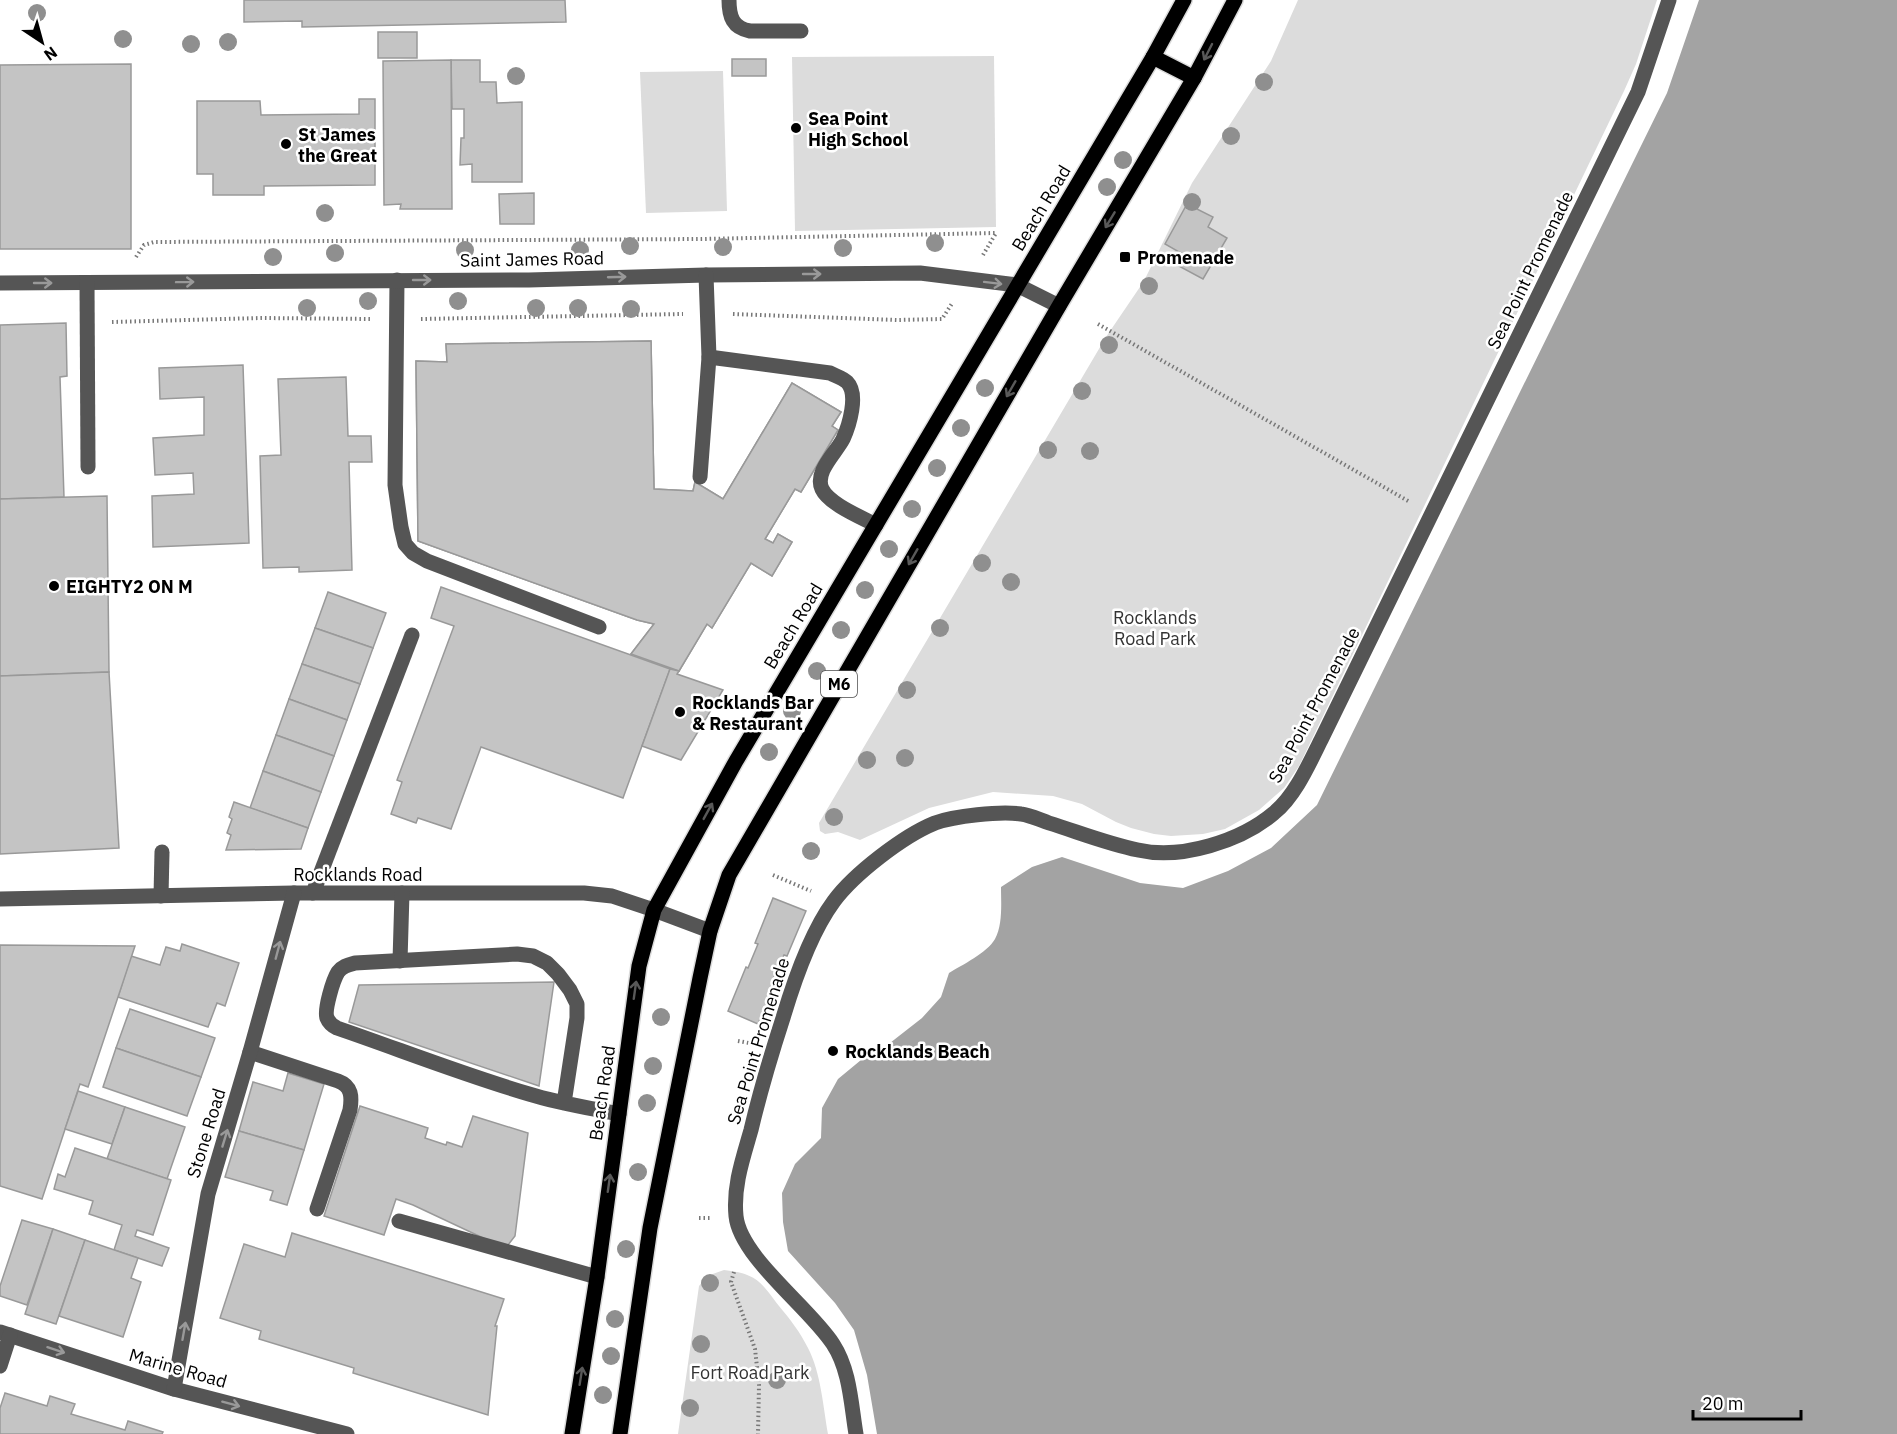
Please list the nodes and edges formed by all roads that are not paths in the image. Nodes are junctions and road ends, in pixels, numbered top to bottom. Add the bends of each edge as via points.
1 (729, 0) edge
2 (1184, 0) edge
3 (1235, 0) edge
4 (1669, 0) edge
5 (801, 31) dead end
6 (1153, 57) junction
7 (1194, 78) junction
8 (706, 275) junction
9 (397, 280) junction
10 (0, 283) edge
11 (87, 283) junction
12 (1017, 285) junction
13 (1059, 306) junction
14 (709, 357) junction
15 (88, 467) dead end
16 (700, 477) dead end
17 (876, 525) junction
18 (599, 627) dead end
19 (412, 634) dead end
20 (162, 852) dead end
21 (294, 893) junction
22 (314, 893) junction
23 (402, 893) junction
24 (161, 896) junction
25 (0, 899) edge
26 (654, 909) junction
27 (710, 931) junction
28 (400, 961) junction
29 (250, 1052) junction
30 (564, 1103) junction
31 (619, 1114) junction
32 (317, 1209) dead end
33 (399, 1221) dead end
34 (597, 1277) junction
35 (5, 1334) edge
36 (0, 1366) edge
37 (174, 1389) junction
38 (347, 1434) edge
39 (572, 1434) edge
40 (620, 1434) edge
41 (856, 1434) edge

1 - 5 street via 730,18 742,30
2 - 6 main road, Beach Road
3 -> 7 main road, M6
4 - 41 street, Sea Point Promenade via 1638,92 1312,758 1298,785 1275,813 1214,846 1179,852 1140,851 1020,814 972,815 935,823 897,844 852,880 822,922 795,979 767,1066 737,1181 736,1218 746,1244 834,1346 846,1374
6 - 7 main road
6 - 12 main road, Beach Road
7 -> 13 main road, M6
9 -> 8 street, Saint James Road
8 -> 12 street, Saint James Road via 920,273
8 - 14 street
11 -> 9 street, Saint James Road
9 - 18 street via 395,485 405,544 427,561
10 -> 11 street, Saint James Road
11 - 15 street
12 - 13 street, Saint James Road
12 - 17 main road, Beach Road
13 -> 27 main road, M6 via 729,875
14 - 16 street
14 - 17 street via 831,373 847,381 854,403 843,439 820,483 832,500
26 -> 17 main road, Beach Road via 736,761
19 - 22 street
20 - 24 street
21 - 22 street, Rocklands Road
21 - 24 street, Rocklands Road
29 -> 21 street, Stone Road
22 - 23 street, Rocklands Road
23 - 26 street, Rocklands Road via 584,893 612,896
23 - 28 street
24 - 25 street, Rocklands Road
26 - 27 street, Rocklands Road
31 -> 26 main road, Beach Road via 639,966
27 - 40 main road, M6 via 650,1228
28 - 30 street via 517,954 547,963 577,1004
28 - 30 street via 355,963 339,971 326,1008 330,1024 495,1083
29 - 32 street via 338,1081 349,1090 350,1110
37 -> 29 street, Stone Road via 208,1194
30 - 31 street
34 -> 31 main road, Beach Road
33 - 34 street
39 -> 34 main road, Beach Road
35 - 36 street
35 -> 37 street, Marine Road
37 -> 38 street, Marine Road

